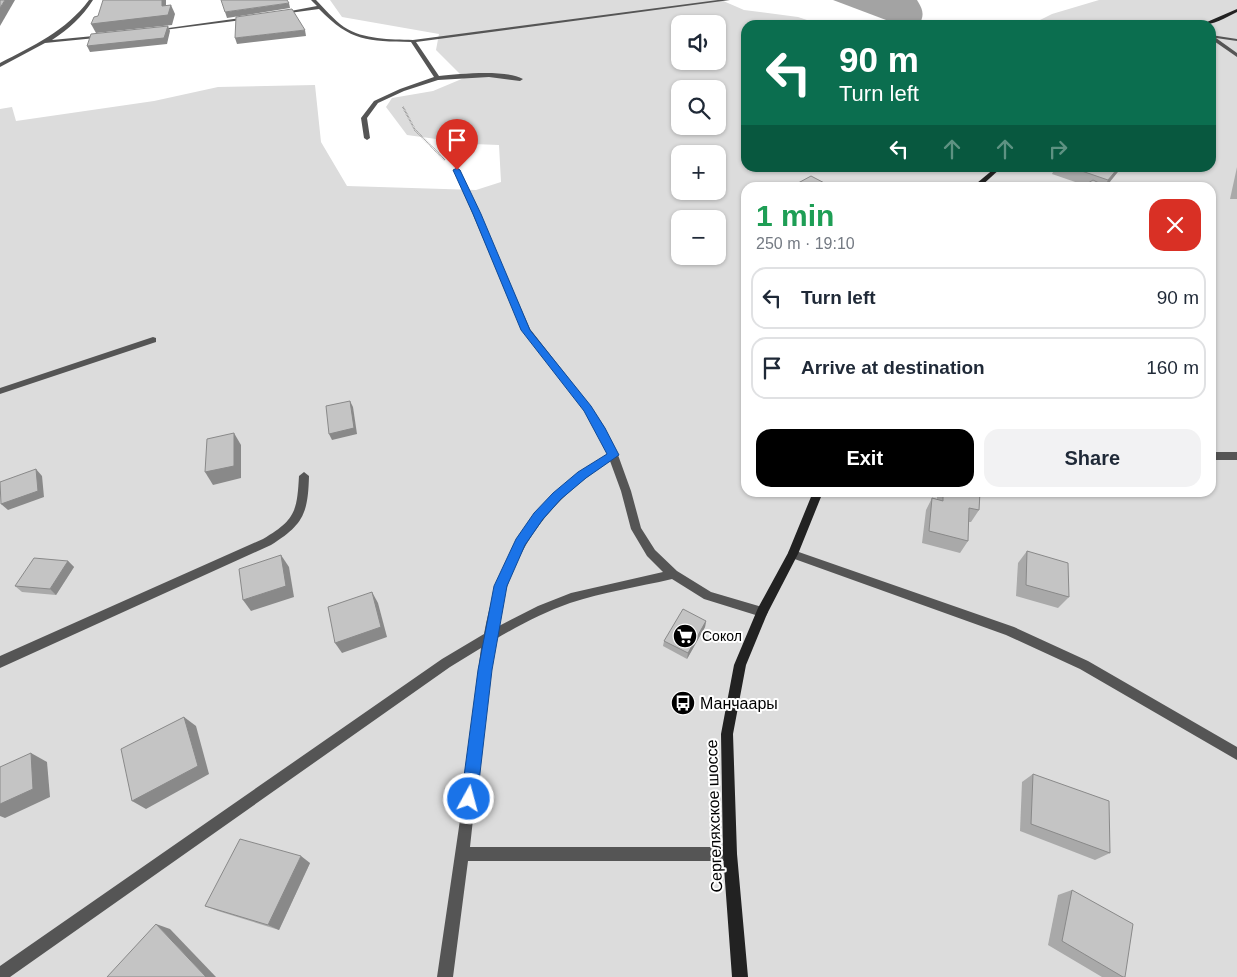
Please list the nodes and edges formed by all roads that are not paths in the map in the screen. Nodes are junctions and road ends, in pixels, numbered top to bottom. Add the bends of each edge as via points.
1 (91, 0) edge
2 (313, 0) edge
3 (728, 0) edge
4 (321, 7) junction
5 (1237, 10) edge
6 (275, 14) edge
7 (256, 17) edge
8 (1216, 21) edge
9 (154, 30) edge
10 (109, 35) edge
11 (1216, 37) edge
12 (1216, 40) edge
13 (1237, 40) edge
14 (413, 41) junction
15 (46, 42) junction
16 (1237, 55) edge
17 (0, 65) edge
18 (437, 78) junction
19 (520, 80) dead end
20 (367, 138) dead end
21 (457, 170) road end
22 (993, 172) edge
23 (981, 182) edge
24 (153, 340) dead end
25 (0, 391) edge
26 (614, 455) junction
27 (1216, 456) edge
28 (1237, 456) edge
29 (304, 476) dead end
30 (816, 497) edge
31 (793, 554) junction
32 (672, 574) junction
33 (762, 612) junction
34 (490, 636) junction
35 (0, 662) edge
36 (1237, 754) edge
37 (463, 854) junction
38 (730, 854) junction
39 (0, 975) edge
40 (445, 977) edge
41 (740, 977) edge

1 - 15 street via 73,23
2 - 4 street
3 - 14 street
4 - 6 street
4 - 14 street via 342,28 354,34
5 - 8 main road
7 - 9 street
10 - 15 street
11 - 13 street
12 - 16 street
14 - 18 street
15 - 17 street
18 - 19 street via 483,75
18 - 20 street via 376,102 364,118
21 - 26 street via 526,330 588,409
22 - 23 main road
24 - 25 street
26 - 32 street via 636,529
26 - 34 street via 557,496 520,542 500,586
27 - 28 street
29 - 35 street via 301,510 283,533
30 - 31 main road, Сергеляхское шоссе
31 - 33 main road, Сергеляхское шоссе
31 - 36 street via 1010,631 1084,665
32 - 33 street via 708,596
32 - 34 street via 558,603
33 - 38 main road, Сергеляхское шоссе via 740,665 727,734
34 - 37 street
34 - 39 street
37 - 38 street
37 - 40 street
38 - 41 main road, Сергеляхское шоссе

